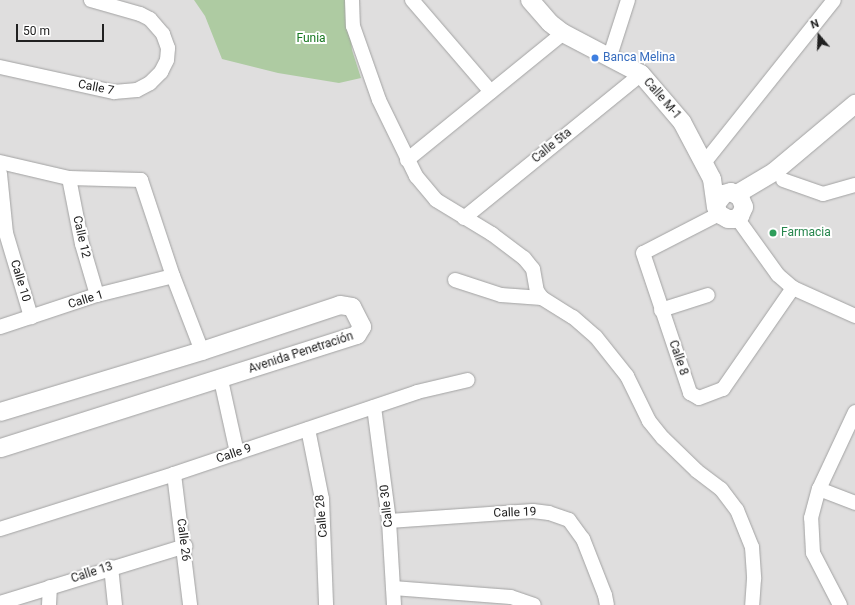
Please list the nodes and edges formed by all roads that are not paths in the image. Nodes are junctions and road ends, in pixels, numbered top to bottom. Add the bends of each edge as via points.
1 (91, 0) edge
2 (352, 0) edge
3 (412, 0) edge
4 (530, 0) edge
5 (628, 0) edge
6 (834, 0) edge
7 (563, 33) junction
8 (610, 56) junction
9 (0, 67) edge
10 (641, 74) junction
11 (491, 92) junction
12 (855, 104) edge
13 (855, 118) edge
14 (407, 160) junction
15 (0, 162) edge
16 (704, 163) junction
17 (0, 174) edge
18 (69, 178) junction
19 (712, 179) junction
20 (782, 180) junction
21 (855, 185) edge
22 (738, 202) junction
23 (718, 209) junction
24 (464, 218) junction
25 (5, 249) edge
26 (173, 276) junction
27 (455, 280) dead end
28 (793, 288) junction
29 (97, 295) junction
30 (708, 295) dead end
31 (542, 298) junction
32 (661, 310) junction
33 (855, 316) edge
34 (31, 317) junction
35 (0, 327) edge
36 (202, 351) junction
37 (221, 380) junction
38 (468, 380) dead end
39 (374, 407) junction
40 (0, 412) edge
41 (855, 412) edge
42 (308, 429) junction
43 (0, 448) edge
44 (238, 453) junction
45 (174, 474) junction
46 (819, 489) junction
47 (855, 503) edge
48 (389, 521) junction
49 (0, 529) edge
50 (185, 546) junction
51 (111, 567) junction
52 (50, 587) junction
53 (393, 588) junction
54 (0, 603) edge
55 (49, 605) edge
56 (115, 605) edge
57 (190, 605) edge
58 (326, 605) edge
59 (394, 605) edge
60 (534, 605) edge
61 (606, 605) edge
62 (752, 605) edge
63 (840, 605) edge

1 - 9 street, Calle 7 via 140,14 150,19 163,34 168,48 167,60 161,72 150,83 137,90 114,92
2 - 14 street via 353,26 379,100
3 - 11 street
4 - 7 street, Calle M-1 via 550,23
5 - 8 street
6 - 16 street
7 - 8 street, Calle M-1
7 - 11 street
8 - 10 street, Calle M-1
10 - 16 street, Calle M-1 via 682,122
10 - 24 street, Calle 5ta
11 - 14 street
12 - 22 street
13 - 20 street via 817,147
14 - 24 street via 436,200
15 - 18 street
16 - 19 street, Calle M-1
17 - 25 street, Calle 10
18 - 26 street via 141,180
18 - 29 street, Calle 12 via 82,244
19 - 22 street
19 - 23 street, Calle M-1
20 - 21 street via 823,194
20 - 22 street
22 - 23 street via 724,194
22 - 23 street via 728,220
22 - 28 street via 778,275
23 - 32 street, Calle 8 via 643,253
24 - 31 street via 492,234 524,258 533,268 537,291
25 - 34 street, Calle 10
26 - 29 street, Calle 1
26 - 36 street
27 - 31 street via 501,295
28 - 32 street, Calle 8 via 723,389 699,398 690,393
28 - 33 street
29 - 34 street, Calle 1
30 - 32 street
31 - 62 street via 573,317 596,337 627,376 649,421 663,438 721,489 737,510 752,547
34 - 35 street, Calle 1
36 - 37 street, Avenida Penetración via 340,305 352,307 356,311 362,327 357,335
36 - 40 street, Avenida Penetración
37 - 43 street, Avenida Penetración
37 - 44 street
38 - 39 street, Calle 9
39 - 42 street, Calle 9
39 - 48 street, Calle 30
41 - 46 street
42 - 44 street, Calle 9
42 - 58 street, Calle 28 via 322,499
44 - 45 street, Calle 9
45 - 49 street, Calle 9
45 - 50 street, Calle 26
46 - 47 street
46 - 63 street via 811,518 813,553
48 - 53 street, Calle 30
48 - 61 street, Calle 19 via 533,511 569,520 583,539 605,595
50 - 51 street, Calle 13
50 - 57 street, Calle 26
51 - 52 street, Calle 13
51 - 56 street
52 - 54 street, Calle 13
52 - 55 street
53 - 59 street, Calle 30
53 - 60 street via 511,597

